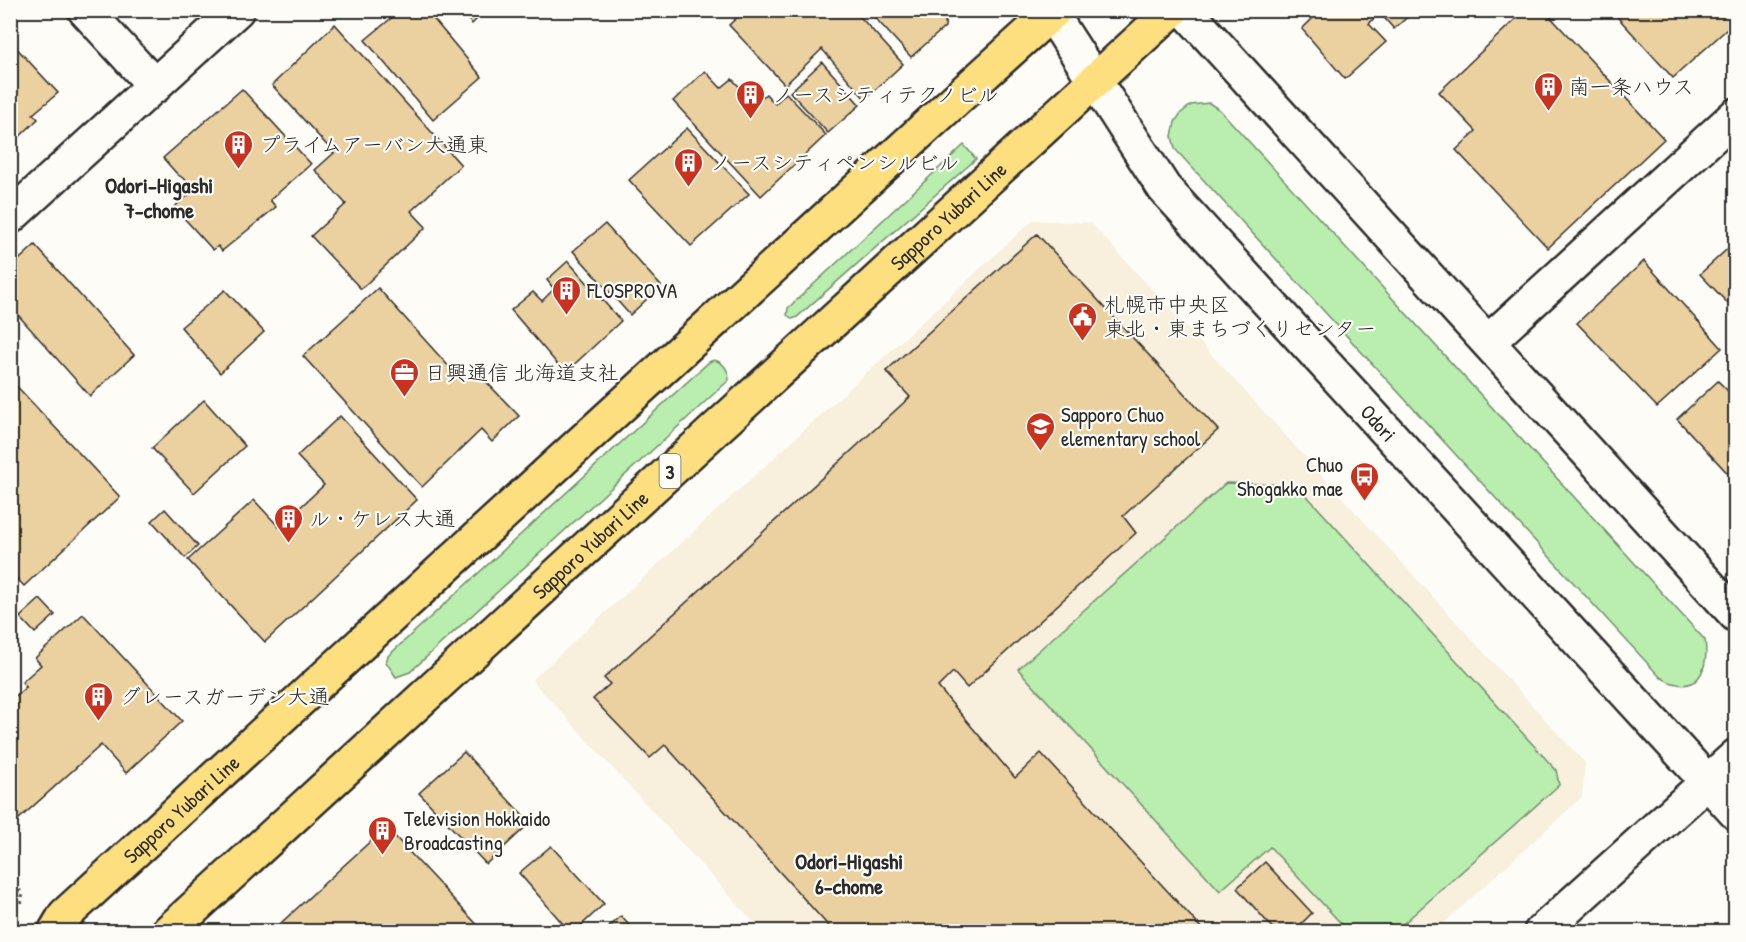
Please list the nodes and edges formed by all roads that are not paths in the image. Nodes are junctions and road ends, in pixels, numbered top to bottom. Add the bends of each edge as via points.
1 (85, 10) edge
2 (237, 10) edge
3 (1172, 10) edge
4 (1185, 10) edge
5 (1052, 12) edge
6 (1096, 81) junction
7 (155, 86) junction
8 (1736, 116) edge
9 (10, 218) edge
10 (1488, 342) junction
11 (1736, 615) edge
12 (1736, 756) edge
13 (1707, 782) junction
14 (1736, 813) edge
15 (55, 932) edge
16 (168, 932) edge
17 (1541, 932) edge

1 - 7 street
2 - 7 street
3 - 6 main road, Sapporo Yubari Line / 3
4 - 10 street
5 - 6 street, Odori
5 - 15 main road, Sapporo Yubari Line via 82,899 65,915
6 - 13 street, Odori via 1164,188
6 - 16 main road, Sapporo Yubari Line / 3
7 - 9 street
8 - 10 street
10 - 11 street
12 - 13 street
13 - 14 street, Odori
13 - 17 street

